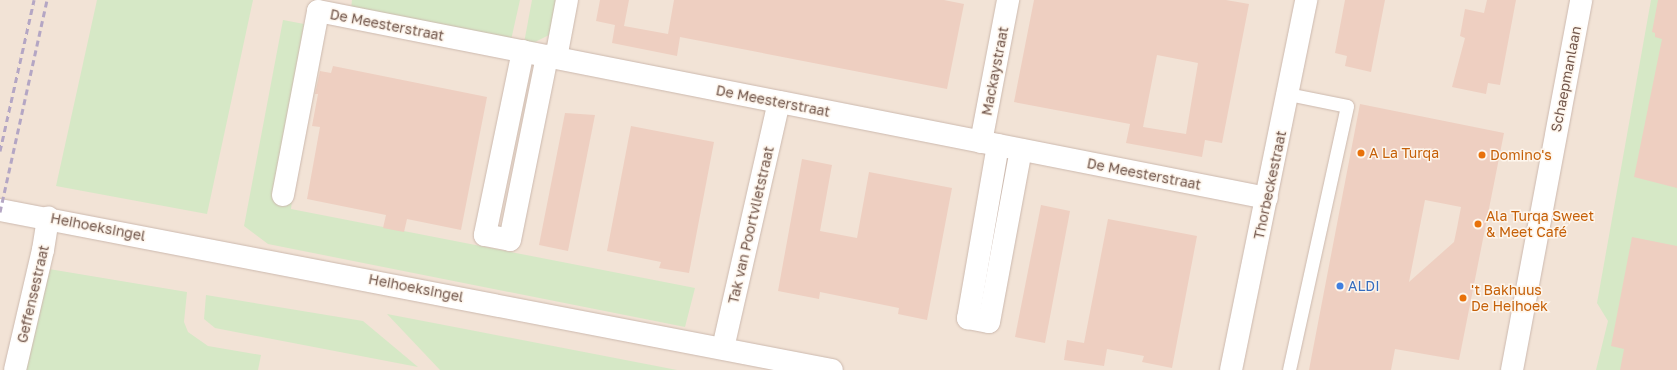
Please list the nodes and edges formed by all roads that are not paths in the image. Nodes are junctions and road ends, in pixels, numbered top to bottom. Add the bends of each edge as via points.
1 (567, 0) edge
2 (1008, 0) edge
3 (1306, 0) edge
4 (1582, 0) edge
5 (523, 52) junction
6 (551, 57) junction
7 (1288, 94) junction
8 (779, 102) junction
9 (990, 144) junction
10 (1021, 150) junction
11 (284, 195) dead end
12 (1267, 198) junction
13 (0, 210) edge
14 (48, 217) junction
15 (723, 348) junction
16 (15, 370) edge
17 (832, 370) edge
18 (1231, 370) edge
19 (1289, 370) edge
20 (1512, 370) edge

1 - 6 street
2 - 9 street, Mackaystraat
3 - 7 street, Thorbeckestraat
4 - 20 street, Schaepmanlaan
5 - 6 street, De Meesterstraat
5 - 6 street via 485,236 510,240
5 - 11 street, De Meesterstraat via 318,11
6 - 8 street, De Meesterstraat
7 - 12 street, Thorbeckestraat
7 - 19 lane via 1347,106
8 - 9 street, De Meesterstraat
8 - 15 street, Tak van Poortvlietstraat
9 - 10 street, De Meesterstraat
9 - 10 street via 968,318 989,322
10 - 12 street, De Meesterstraat
12 - 18 street, Thorbeckestraat
13 - 14 street, Heihoeksingel
14 - 15 street, Heihoeksingel
14 - 16 street, Geffensestraat via 44,250
15 - 17 street, Heihoeksingel

